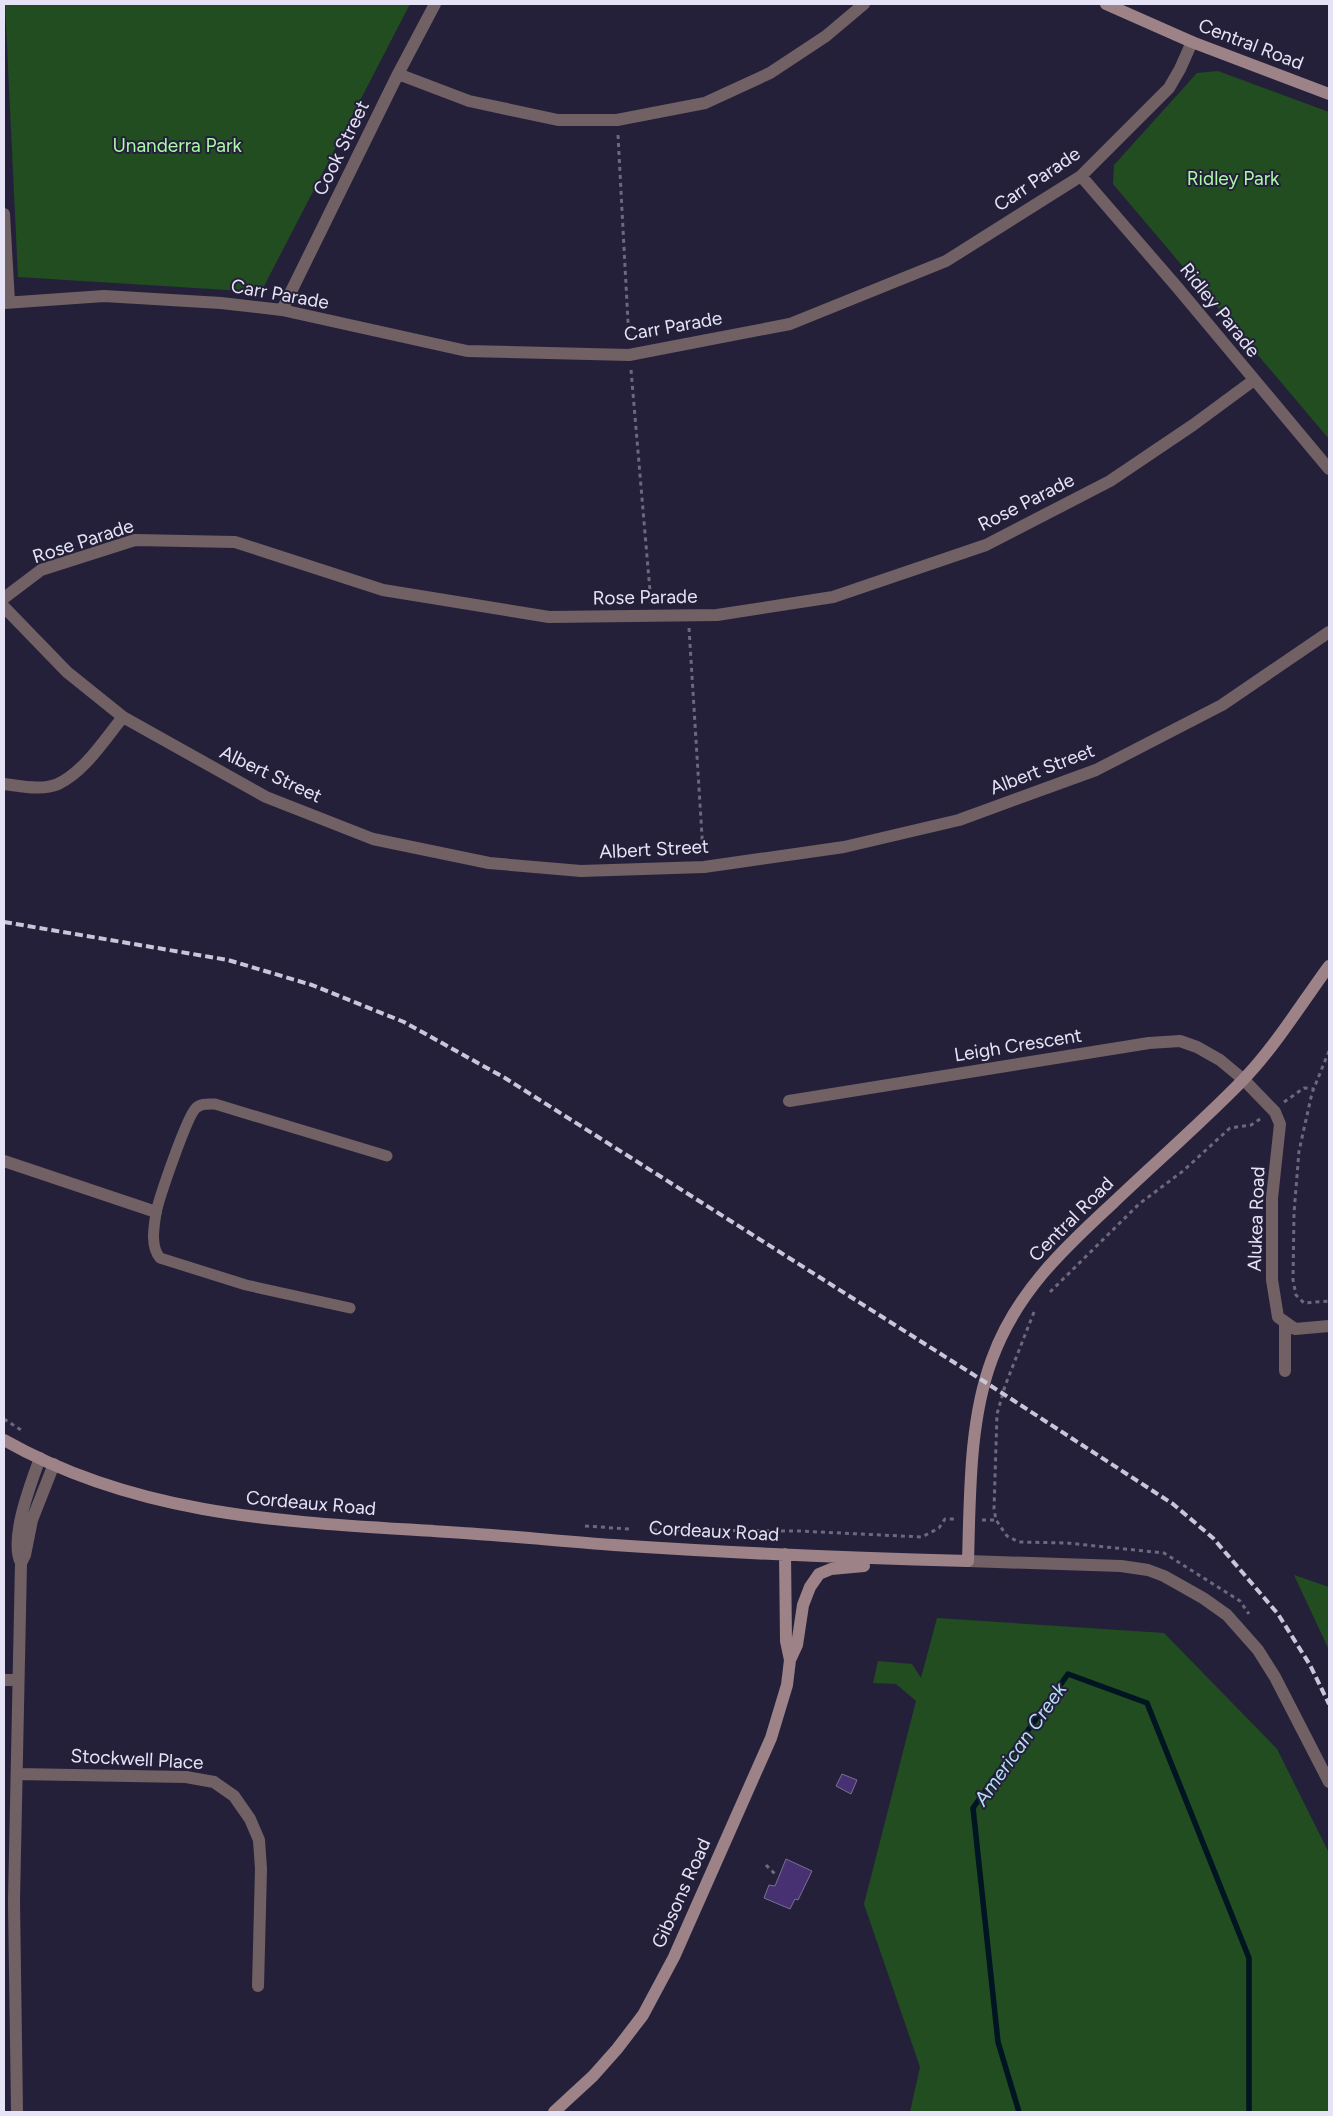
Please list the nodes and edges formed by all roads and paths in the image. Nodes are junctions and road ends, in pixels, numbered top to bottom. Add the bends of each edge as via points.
1 (436, 4) edge
2 (864, 4) edge
3 (1106, 4) edge
4 (1192, 42) junction
5 (398, 74) junction
6 (1329, 94) edge
7 (617, 120) junction
8 (1081, 176) junction
9 (4, 214) edge
10 (6, 303) edge
11 (282, 310) junction
12 (629, 355) junction
13 (1254, 380) junction
14 (1329, 469) edge
15 (4, 598) edge
16 (4, 607) edge
17 (688, 615) junction
18 (652, 616) junction
19 (1329, 632) edge
20 (123, 717) junction
21 (4, 784) edge
22 (704, 867) junction
23 (1329, 966) edge
24 (1329, 1052) edge
25 (1244, 1080) junction
26 (1314, 1089) junction
27 (789, 1101) dead end
28 (1274, 1110) junction
29 (387, 1156) dead end
30 (4, 1161) edge
31 (156, 1212) junction
32 (1044, 1298) dead end
33 (1329, 1301) edge
34 (350, 1308) dead end
35 (1035, 1311) dead end
36 (1285, 1324) junction
37 (1329, 1326) edge
38 (1285, 1371) dead end
39 (4, 1419) edge
40 (25, 1432) dead end
41 (4, 1440) edge
42 (40, 1458) junction
43 (54, 1464) junction
44 (945, 1519) dead end
45 (996, 1520) dead end
46 (583, 1526) dead end
47 (636, 1530) dead end
48 (646, 1530) dead end
49 (785, 1554) junction
50 (913, 1560) junction
51 (968, 1561) junction
52 (21, 1563) junction
53 (790, 1660) junction
54 (4, 1680) edge
55 (18, 1680) junction
56 (17, 1774) junction
57 (1329, 1782) edge
58 (766, 1865) dead end
59 (777, 1876) dead end
60 (258, 1986) dead end
61 (17, 2112) edge
62 (554, 2112) edge

1 - 5 street, Cook Street
2 - 7 street via 826,36 770,73 705,103
3 - 4 main road, Central Road
4 - 6 main road, Central Road
4 - 8 street, Carr Parade via 1169,88
5 - 7 street via 469,101 558,120
5 - 11 street, Cook Street
7 - 12 path
8 - 12 street, Carr Parade via 946,261 790,324
8 - 13 street, Ridley Parade
9 - 10 street
10 - 11 street, Carr Parade via 104,296
11 - 12 street, Carr Parade via 467,351
12 - 18 path
13 - 14 street, Ridley Parade
13 - 17 street, Rose Parade via 1110,481 986,545 833,597 717,615
15 - 18 street, Rose Parade via 41,570 135,540 235,542 383,590 549,617
16 - 20 street, Albert Street via 67,672
17 - 18 street, Rose Parade
17 - 22 path
19 - 22 street, Albert Street via 1222,705 1096,770 959,820 844,847
20 - 21 street via 78,771 57,784 34,788
20 - 22 street, Albert Street via 266,797 373,838 489,863 581,871
23 - 25 main road, Central Road
24 - 26 path
25 - 27 street, Leigh Crescent via 1220,1060 1180,1041 1149,1043
25 - 28 street
25 - 51 main road, Central Road via 1057,1258 1026,1293 1013,1314 991,1360 981,1396
26 - 28 path via 1304,1088
26 - 33 path via 1299,1151 1293,1280 1296,1295 1304,1303
28 - 32 path via 1251,1125 1230,1128 1183,1171 1139,1204
28 - 36 street, Alukea Road via 1280,1124 1272,1198 1272,1280 1278,1317
29 - 31 lane via 215,1104 203,1104 196,1108 188,1122
30 - 31 street
31 - 34 lane via 154,1245 160,1258 246,1285
35 - 45 path via 997,1414
36 - 37 street via 1295,1329
36 - 38 street, Alukea Road
39 - 40 path
41 - 42 main road, Cordeaux Road
42 - 43 main road, Cordeaux Road
42 - 52 street via 21,1516 17,1556
43 - 49 main road, Cordeaux Road via 130,1492 258,1518 614,1545
43 - 52 street via 32,1520
44 - 48 path via 940,1528 922,1537 799,1530
46 - 47 path
49 - 50 main road, Cordeaux Road
49 - 53 main road, Gibsons Road via 786,1641
50 - 51 main road, Cordeaux Road
50 - 53 main road, Gibsons Road via 895,1565 831,1569 819,1574 803,1605 797,1645
51 - 57 street, Cordeaux Road via 1121,1566 1148,1570 1203,1598 1227,1615 1258,1650
52 - 55 street
53 - 62 main road, Gibsons Road via 771,1738 674,1957 643,2015 618,2049
54 - 55 street
55 - 56 street
56 - 60 street, Stockwell Place via 186,1777 214,1782 234,1796 250,1818 259,1840
56 - 61 street via 14,1954
58 - 59 path

